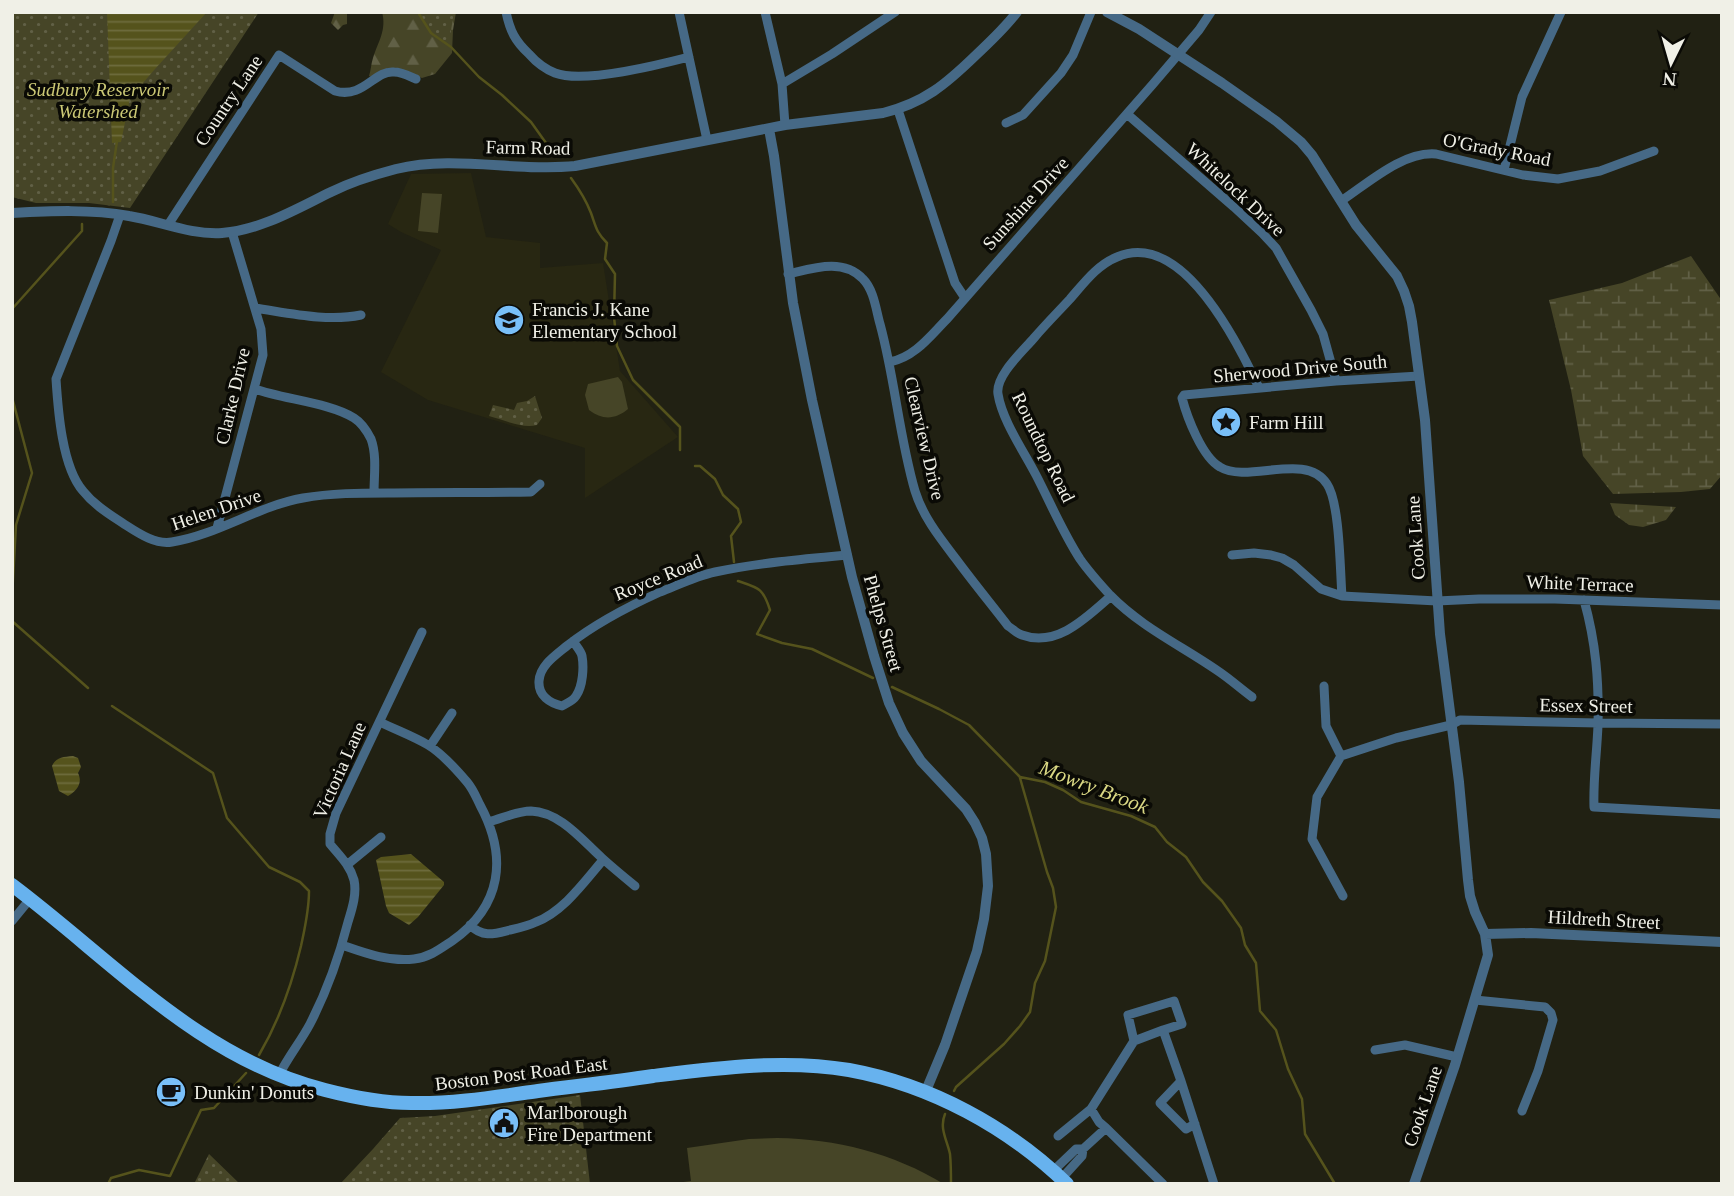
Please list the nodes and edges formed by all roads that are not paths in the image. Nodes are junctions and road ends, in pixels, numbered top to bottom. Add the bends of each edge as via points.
1 (506, 12) edge
2 (679, 12) edge
3 (765, 12) edge
4 (895, 12) edge
5 (1017, 12) edge
6 (1091, 12) edge
7 (1107, 12) edge
8 (1211, 12) edge
9 (1560, 12) edge
10 (1177, 55) junction
11 (690, 57) junction
12 (416, 79) dead end
13 (782, 84) junction
14 (898, 110) junction
15 (1127, 114) junction
16 (1006, 123) dead end
17 (785, 125) junction
18 (769, 129) junction
19 (707, 140) junction
20 (1654, 151) dead end
21 (1504, 170) junction
22 (1341, 201) junction
23 (12, 213) edge
24 (120, 215) junction
25 (168, 225) junction
26 (232, 232) junction
27 (788, 274) junction
28 (965, 298) junction
29 (255, 308) junction
30 (361, 315) dead end
31 (890, 362) junction
32 (1419, 376) junction
33 (1336, 381) junction
34 (1259, 388) junction
35 (255, 389) junction
36 (540, 484) dead end
37 (374, 493) junction
38 (217, 528) junction
39 (847, 555) junction
40 (1232, 555) dead end
41 (1111, 596) junction
42 (1342, 596) junction
43 (1584, 600) junction
44 (1437, 601) junction
45 (1722, 605) edge
46 (422, 632) dead end
47 (573, 642) junction
48 (1324, 685) dead end
49 (1252, 697) dead end
50 (452, 713) dead end
51 (380, 722) junction
52 (1598, 723) junction
53 (1722, 724) edge
54 (1451, 725) junction
55 (430, 746) junction
56 (1341, 756) junction
57 (1722, 814) edge
58 (489, 822) junction
59 (381, 837) dead end
60 (603, 860) junction
61 (348, 864) junction
62 (12, 885) edge
63 (635, 886) dead end
64 (1343, 897) dead end
65 (30, 899) junction
66 (12, 921) edge
67 (470, 925) junction
68 (1485, 934) junction
69 (1722, 942) edge
70 (342, 945) junction
71 (1475, 1000) junction
72 (1163, 1030) junction
73 (1134, 1041) junction
74 (1376, 1050) dead end
75 (1457, 1058) junction
76 (279, 1075) junction
77 (1181, 1081) junction
78 (925, 1093) junction
79 (1091, 1109) junction
80 (1522, 1111) dead end
81 (1195, 1124) junction
82 (1105, 1128) junction
83 (1058, 1136) dead end
84 (1061, 1178) edge
85 (1163, 1184) edge
86 (1214, 1184) edge
87 (1414, 1184) edge

1 - 11 street via 519,46 556,74 595,76
2 - 11 street
3 - 13 street
4 - 13 street
5 - 14 street, Farm Road via 943,86
6 - 16 street via 1061,73 1023,115
7 - 10 street, Cook Lane
8 - 10 street, Sunshine Drive
9 - 21 street via 1522,97
10 - 15 street, Sunshine Drive
10 - 22 street, Cook Lane via 1301,142
11 - 19 street
12 - 25 street, Country Lane via 386,72 344,93 279,55
13 - 17 street
14 - 17 street, Farm Road
14 - 28 street via 955,283
15 - 28 street, Sunshine Drive
15 - 33 street, Whitelock Drive via 1276,248 1323,334
17 - 18 street, Farm Road
18 - 19 street, Farm Road
18 - 27 street, Phelps Street
19 - 26 street, Farm Road via 559,168 443,162 411,166 363,179 273,220
20 - 21 street, O'Grady Road via 1565,178
21 - 22 street, O'Grady Road via 1436,154 1417,155
22 - 32 street, Cook Lane via 1405,290
23 - 24 street, Farm Road
24 - 25 street, Farm Road
24 - 38 street, Helen Drive via 56,379 71,472 100,508 153,540 168,543
25 - 26 street, Farm Road
26 - 29 street, Clarke Drive
27 - 31 street, Clearview Drive via 839,265 865,281
27 - 39 street, Phelps Street
28 - 31 street, Sunshine Drive via 915,352
29 - 30 street via 345,318
29 - 35 street, Clarke Drive via 264,355
31 - 41 street, Clearview Drive via 910,470 923,511 1008,626 1021,635 1050,638 1064,633
32 - 33 street, Sherwood Drive South
32 - 44 street, Cook Lane
33 - 34 street, Sherwood Drive South
34 - 41 street, Roundtop Road via 1236,341 1200,289 1164,258 1133,253 1118,256 1088,277 1000,378 997,390 1002,409 1016,438 1080,558
34 - 42 street, Sherwood Drive South via 1181,398 1206,453 1219,467 1230,471 1302,469 1326,482 1336,519
35 - 37 street via 354,418 372,442
35 - 38 street, Clarke Drive
36 - 37 street, Helen Drive via 531,492
37 - 38 street, Helen Drive via 302,498
39 - 47 street, Royce Road via 722,571 689,580 620,610
39 - 78 street, Phelps Street via 895,718 921,761 970,816 986,854 988,886 977,951
40 - 42 street via 1282,558 1321,589
41 - 49 street, Roundtop Road
42 - 44 street, White Terrace
43 - 44 street, White Terrace
43 - 45 street, White Terrace
43 - 52 street via 1596,652
44 - 54 street, Cook Lane
46 - 51 street, Victoria Lane
47 - 47 street, Royce Road via 542,670 539,684 553,704 571,701 580,686 582,654
48 - 56 street via 1325,726
50 - 55 street
51 - 55 street
51 - 61 street, Victoria Lane via 330,834 330,844
52 - 53 street, Essex Street
52 - 54 street, Essex Street via 1460,720
52 - 57 street via 1594,807
54 - 56 street, Essex Street
54 - 68 street, Cook Lane via 1470,896
55 - 58 street via 469,784
56 - 64 street via 1317,797 1312,839
58 - 60 street via 517,813 544,813
58 - 67 street via 497,853 496,874 492,895
59 - 61 street
60 - 63 street
60 - 67 street via 563,904 536,923 485,935
61 - 70 street, Victoria Lane via 355,898
62 - 65 main road, Boston Post Road East
65 - 66 street
65 - 76 main road, Boston Post Road East via 190,1027 232,1054
67 - 70 street via 434,954 415,959 376,956
68 - 69 street, Hildreth Street
68 - 71 street, Cook Lane via 1488,955
70 - 76 street, Victoria Lane via 321,1002
71 - 75 street, Cook Lane
71 - 80 street via 1545,1007 1551,1013 1550,1036
72 - 73 street
72 - 73 street via 1182,1024 1174,1001 1128,1015
72 - 77 street
73 - 79 street
74 - 75 street via 1405,1045
75 - 87 street, Cook Lane
76 - 78 main road, Boston Post Road East via 338,1093 408,1104 480,1100 766,1066 850,1070
77 - 81 street
77 - 81 street via 1160,1103 1186,1129
78 - 84 main road, Boston Post Road East via 986,1122
79 - 82 street
79 - 83 street
81 - 86 street
82 - 84 street
82 - 85 street

